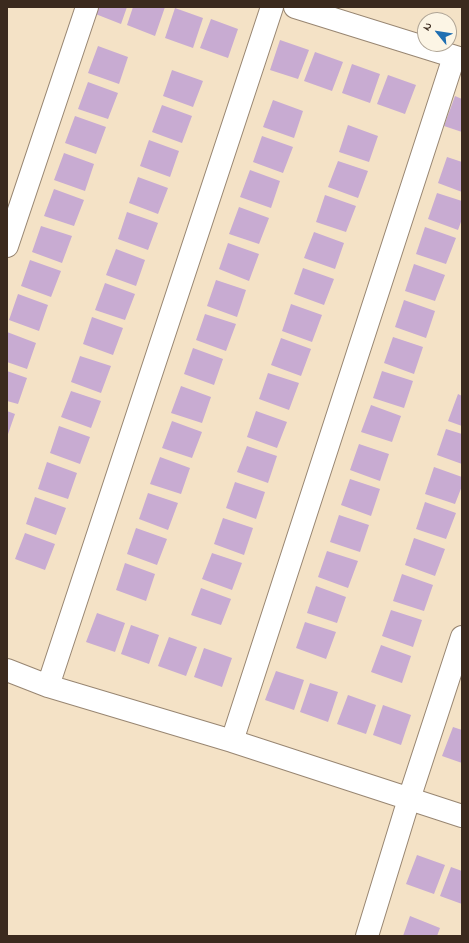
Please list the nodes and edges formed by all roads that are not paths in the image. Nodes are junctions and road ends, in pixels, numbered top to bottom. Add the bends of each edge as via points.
1 (86, 7) edge
2 (272, 7) edge
3 (295, 7) edge
4 (458, 58) edge
5 (7, 246) edge
6 (462, 637) edge
7 (7, 670) edge
8 (48, 686) junction
9 (232, 741) junction
10 (409, 799) junction
11 (462, 816) edge
12 (367, 936) edge

1 - 5 street
2 - 8 street
3 - 4 street
4 - 9 street
6 - 10 street
7 - 8 street
8 - 9 street
9 - 10 street
10 - 11 street
10 - 12 street

